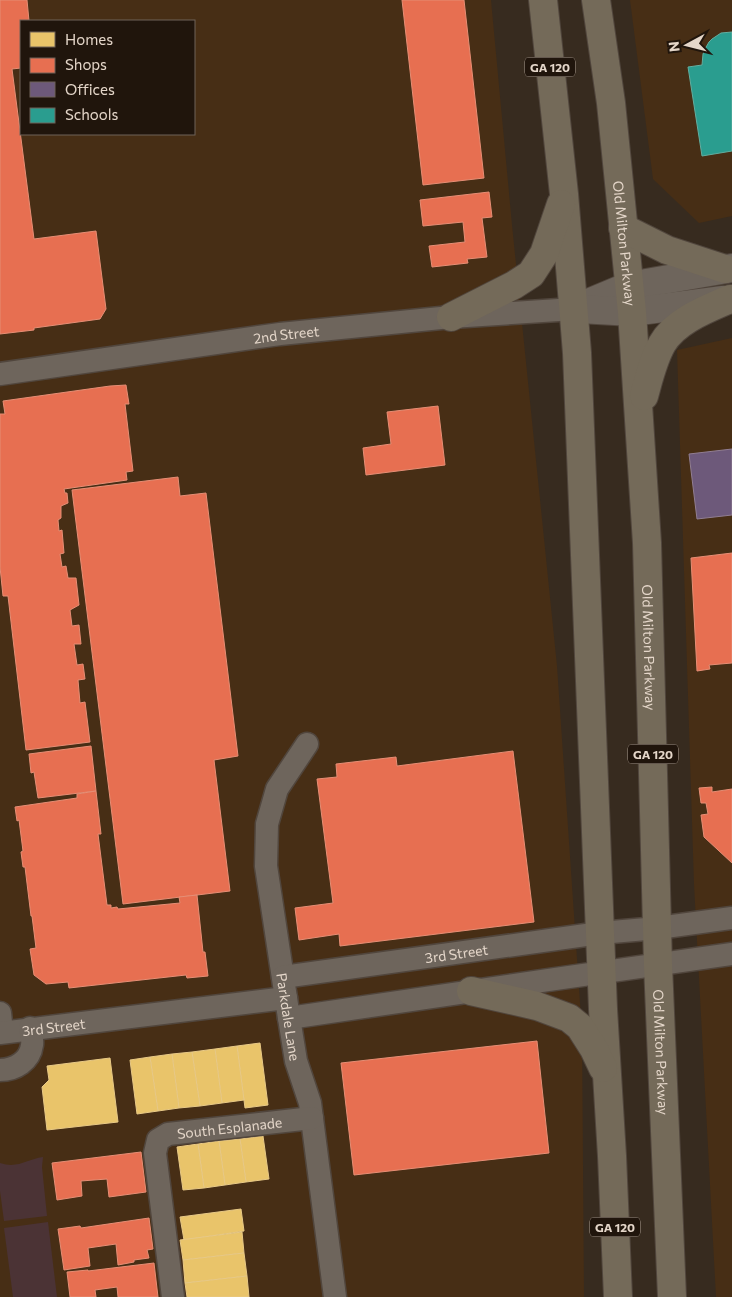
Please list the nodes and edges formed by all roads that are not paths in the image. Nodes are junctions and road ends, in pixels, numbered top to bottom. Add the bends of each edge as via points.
1 (596, 0) edge
2 (542, 2) edge
3 (564, 194) junction
4 (623, 228) junction
5 (728, 268) edge
6 (630, 299) junction
7 (731, 299) edge
8 (574, 309) junction
9 (451, 317) junction
10 (0, 374) edge
11 (638, 414) junction
12 (306, 744) dead end
13 (732, 918) edge
14 (658, 928) junction
15 (600, 932) junction
16 (732, 954) edge
17 (646, 967) junction
18 (602, 972) junction
19 (471, 991) junction
20 (286, 998) junction
21 (1, 1026) edge
22 (30, 1028) junction
23 (0, 1070) edge
24 (607, 1078) junction
25 (312, 1118) junction
26 (173, 1297) edge
27 (334, 1297) edge
28 (618, 1297) edge
29 (672, 1297) edge

1 - 4 highway, Old Milton Parkway / GA 120 via 611,103
2 - 3 highway, GA 120
3 - 8 highway, GA 120
3 - 9 highway via 544,254 531,274
4 - 5 highway via 667,250
4 - 6 highway, Old Milton Parkway / GA 120
5 - 6 street
6 - 7 street
6 - 8 street
6 - 11 highway, Old Milton Parkway / GA 120
7 - 11 highway via 700,312 663,342
8 - 9 street, 2nd Street
8 - 15 highway, GA 120
9 - 10 street, 2nd Street via 280,334
11 - 14 highway, Old Milton Parkway / GA 120 via 647,543
12 - 20 street, Parkdale Lane via 277,789 267,824 266,866
13 - 14 street, 3rd Street
14 - 15 street, 3rd Street
14 - 17 highway, Old Milton Parkway / GA 120
15 - 18 highway, GA 120
15 - 20 street, 3rd Street
16 - 17 street, 3rd Street
17 - 18 street, 3rd Street
17 - 29 highway, Old Milton Parkway / GA 120
18 - 19 street, 3rd Street
18 - 24 highway, GA 120
19 - 20 street, 3rd Street
19 - 24 highway via 537,1006 569,1018 580,1027 594,1049
20 - 22 street, 3rd Street
20 - 25 street, Parkdale Lane via 296,1060
21 - 22 street, 3rd Street
22 - 23 street via 30,1053 16,1067
24 - 28 highway, GA 120
25 - 26 street, South Esplanade via 168,1134 158,1140 155,1153
25 - 27 street, Parkdale Lane

